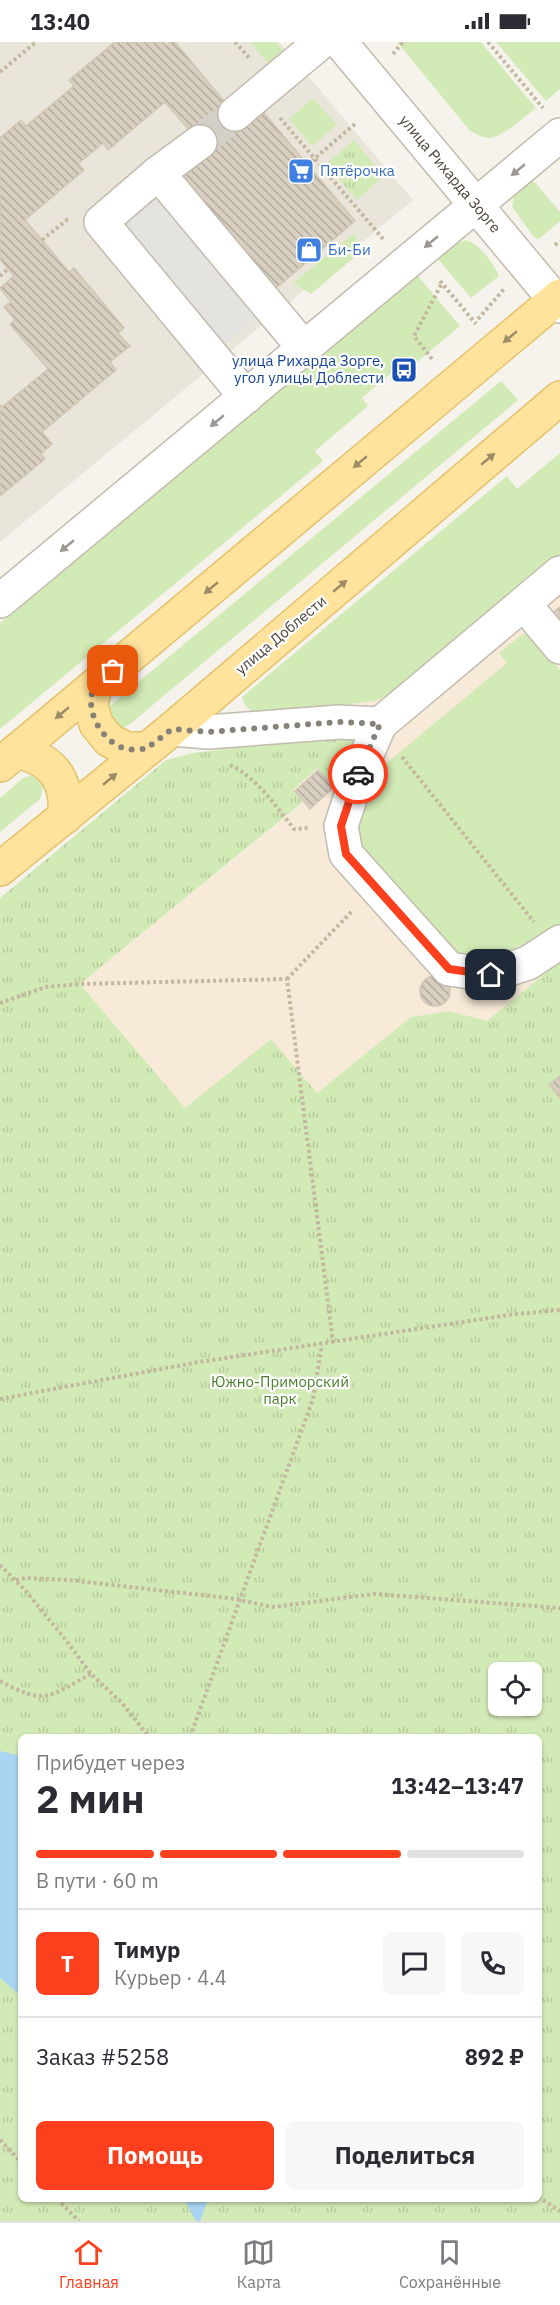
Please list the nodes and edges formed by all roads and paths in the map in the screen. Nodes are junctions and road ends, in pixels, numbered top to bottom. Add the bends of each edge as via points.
1 (36, 42) edge
2 (321, 42) edge
3 (340, 42) edge
4 (403, 42) edge
5 (488, 42) edge
6 (393, 54) dead end
7 (0, 72) edge
8 (247, 104) joint
9 (356, 123) dead end
10 (553, 123) edge
11 (200, 142) tunnel mouth
12 (314, 159) junction
13 (307, 165) dead end
14 (158, 173) junction
15 (476, 205) junction
16 (560, 241) edge
17 (386, 243) dead end
18 (555, 245) dead end
19 (8, 269) dead end
20 (435, 275) dead end
21 (0, 276) edge
22 (442, 283) junction
23 (504, 289) dead end
24 (558, 300) edge
25 (475, 323) junction
26 (481, 331) dead end
27 (304, 348) junction
28 (432, 359) dead end
29 (246, 397) junction
30 (560, 399) edge
31 (560, 573) edge
32 (0, 601) edge
33 (524, 603) junction
34 (560, 647) edge
35 (95, 686) junction
36 (380, 724) junction
37 (172, 729) junction
38 (146, 749) junction
39 (8, 758) edge
40 (224, 762) dead end
41 (64, 817) junction
42 (341, 826) junction
43 (0, 869) edge
44 (376, 886) junction
45 (557, 945) edge
46 (287, 979) junction
47 (0, 1003) edge
48 (560, 1310) edge
49 (333, 1342) junction
50 (322, 1345) junction
51 (0, 1399) edge
52 (0, 1565) edge
53 (16, 1581) junction
54 (240, 1600) junction
55 (560, 1608) edge
56 (91, 1674) junction
57 (0, 1681) edge
58 (146, 1734) edge
59 (191, 1734) edge
60 (1, 2142) edge
61 (18, 2159) edge
62 (542, 2200) edge
63 (60, 2202) edge
64 (560, 2211) edge
65 (79, 2221) edge

1 - 7 path
2 - 8 street
3 - 15 street, улица Рихарда Зорге
4 - 6 path
5 - 10 path
8 - 12 path
9 - 12 path
10 -> 15 street
11 - 14 street
12 - 13 path
12 - 17 path
14 - 27 street
14 - 29 street via 101,222
15 - 24 street, улица Рихарда Зорге
15 -> 27 street
16 - 18 path
19 - 21 path
20 - 22 path
22 - 25 path
22 - 28 path via 414,336
23 - 25 path
24 -> 35 main road
25 - 26 path
27 - 29 street
29 -> 32 street
37 -> 30 main road, улица Доблести
31 - 33 street
33 - 34 street
33 - 36 street
35 - 38 main road via 91,705 102,732 126,749
35 -> 39 main road
36 - 37 street via 339,722 208,732
36 - 42 street
36 - 45 path
37 - 38 main road, улица Доблести
41 -> 38 main road, улица Доблести
39 - 41 main road via 35,755 50,765 61,780 66,798
40 - 42 path via 243,771 294,829
41 - 43 main road, улица Доблести
42 - 44 street via 346,854
44 - 45 street via 449,969 491,975 528,963
44 - 46 path
46 - 47 path via 80,984 46,987
46 - 49 path
48 - 49 path
49 - 50 path
50 - 51 path via 194,1363
50 - 54 path via 313,1399
52 - 53 path
53 - 54 path via 69,1580
53 - 56 path
54 - 55 path via 272,1608 375,1594
54 - 59 path
56 - 57 path via 46,1698
56 - 58 path via 122,1703
60 - 61 path
62 - 64 path
63 - 65 path

